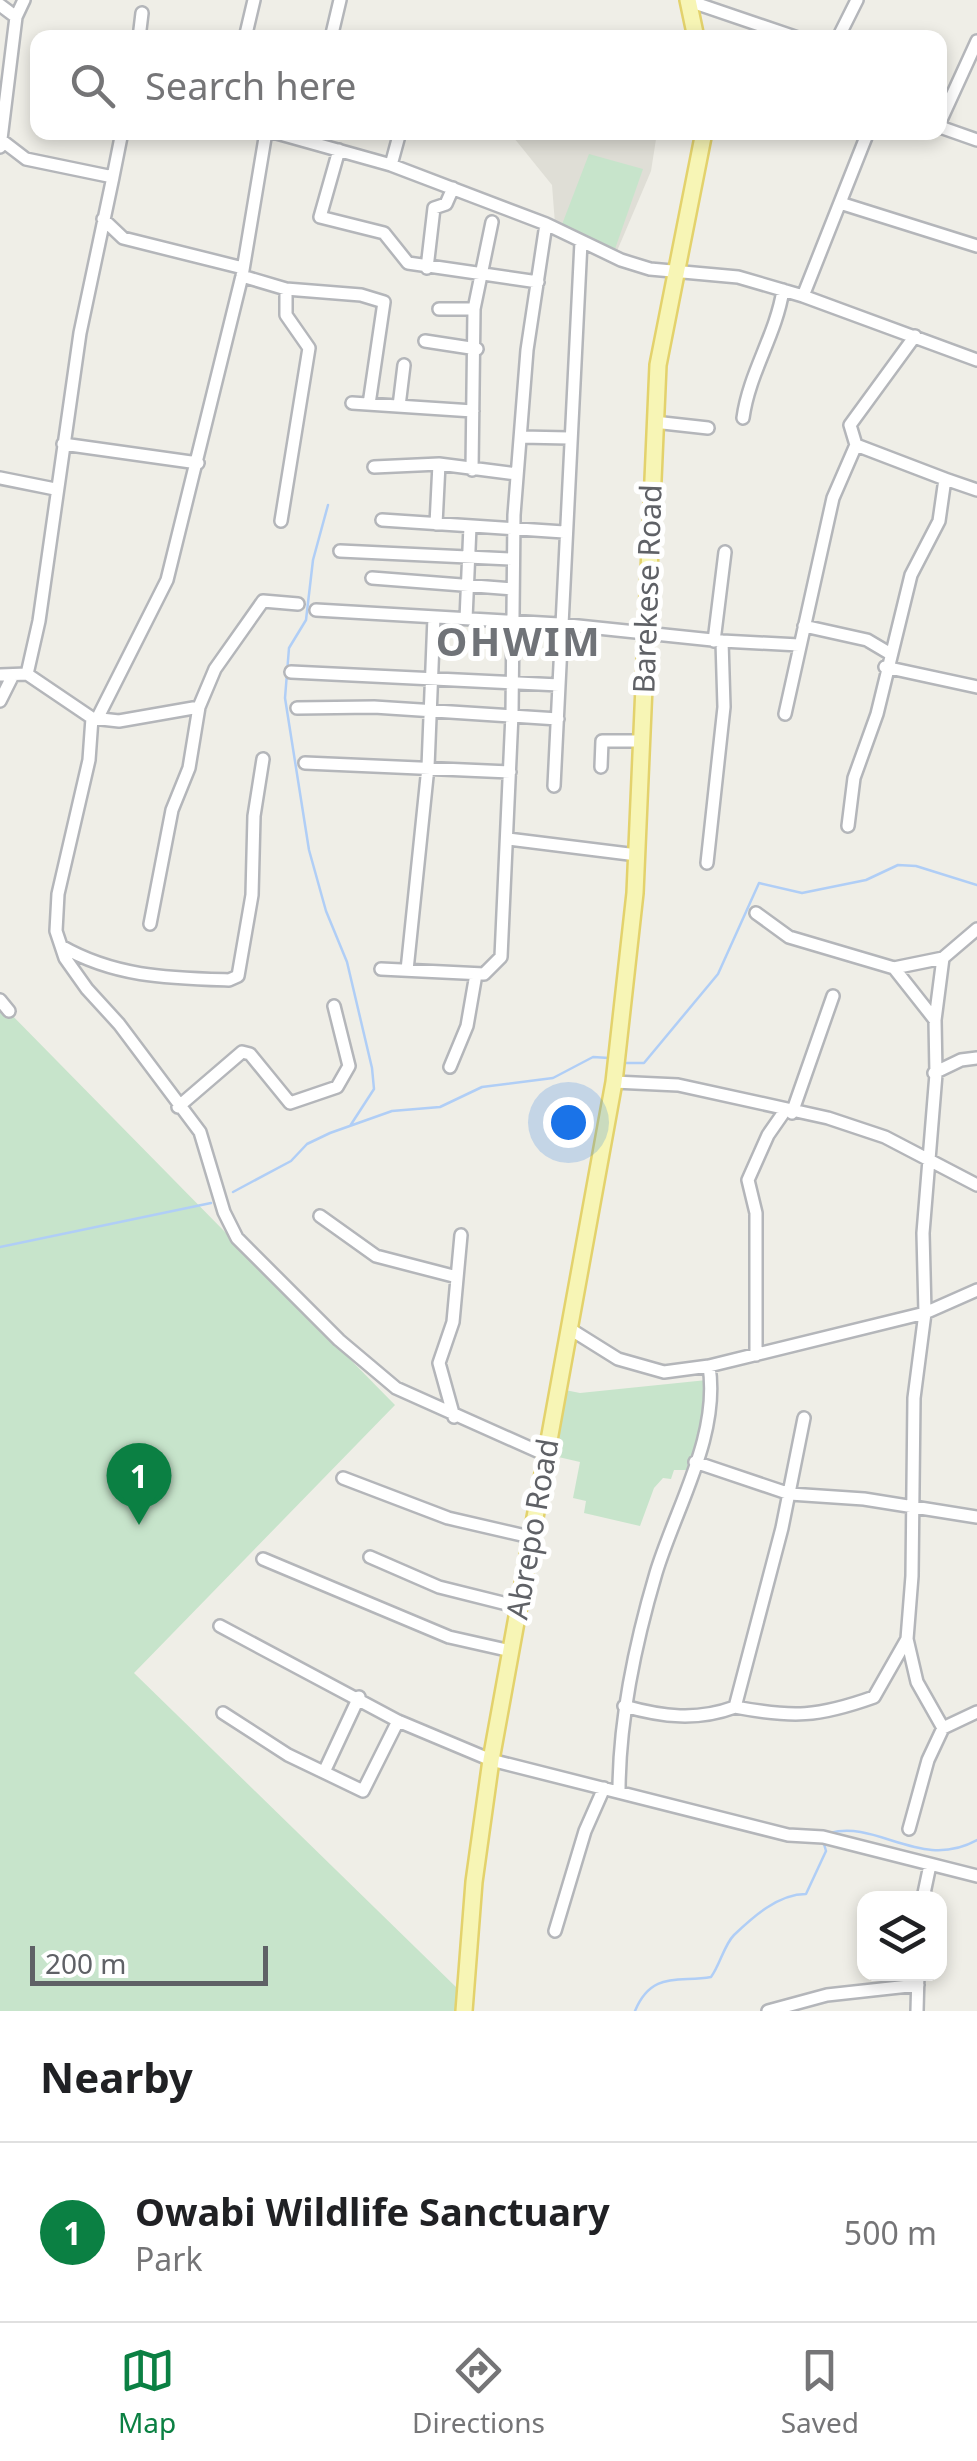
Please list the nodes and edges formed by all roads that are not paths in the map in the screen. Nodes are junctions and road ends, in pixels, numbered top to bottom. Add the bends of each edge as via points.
1 (24, 0) edge
2 (254, 0) edge
3 (340, 0) edge
4 (857, 0) edge
5 (688, 1) edge
6 (713, 4) edge
7 (0, 6) edge
8 (142, 13) dead end
9 (16, 17) junction
10 (139, 30) edge
11 (247, 30) edge
12 (334, 30) edge
13 (694, 30) edge
14 (778, 30) edge
15 (842, 30) edge
16 (977, 41) edge
17 (947, 108) edge
18 (947, 127) edge
19 (120, 140) edge
20 (265, 140) edge
21 (318, 140) edge
22 (398, 140) edge
23 (702, 140) edge
24 (865, 140) edge
25 (977, 140) edge
26 (1, 142) edge
27 (339, 150) junction
28 (391, 165) junction
29 (113, 177) junction
30 (453, 188) junction
31 (840, 202) junction
32 (102, 219) junction
33 (492, 222) dead end
34 (546, 224) junction
35 (580, 242) junction
36 (977, 246) edge
37 (427, 268) junction
38 (677, 268) junction
39 (480, 271) junction
40 (242, 272) junction
41 (538, 282) junction
42 (286, 289) junction
43 (783, 290) junction
44 (803, 296) junction
45 (439, 309) dead end
46 (474, 309) junction
47 (915, 336) junction
48 (425, 341) dead end
49 (476, 349) junction
50 (977, 360) edge
51 (404, 365) dead end
52 (352, 403) dead end
53 (369, 404) junction
54 (400, 406) junction
55 (473, 410) junction
56 (743, 418) dead end
57 (654, 422) junction
58 (708, 428) dead end
59 (521, 437) junction
60 (569, 438) junction
61 (63, 444) junction
62 (856, 446) junction
63 (198, 463) junction
64 (440, 464) junction
65 (374, 467) dead end
66 (472, 470) junction
67 (517, 474) junction
68 (0, 478) edge
69 (945, 479) junction
70 (55, 489) junction
71 (977, 490) edge
72 (382, 520) dead end
73 (280, 521) dead end
74 (436, 524) junction
75 (470, 526) junction
76 (513, 529) junction
77 (564, 532) junction
78 (340, 551) dead end
79 (725, 552) dead end
80 (469, 557) junction
81 (512, 559) junction
82 (372, 578) dead end
83 (468, 586) junction
84 (512, 588) junction
85 (298, 604) dead end
86 (316, 610) dead end
87 (434, 618) junction
88 (466, 619) junction
89 (510, 624) junction
90 (559, 624) junction
91 (804, 626) junction
92 (648, 632) junction
93 (718, 641) junction
94 (798, 645) junction
95 (889, 653) junction
96 (885, 667) junction
97 (291, 672) dead end
98 (27, 674) junction
99 (6, 676) edge
100 (431, 678) junction
101 (511, 682) junction
102 (558, 685) junction
103 (977, 687) edge
104 (0, 702) edge
105 (199, 707) junction
106 (297, 708) dead end
107 (430, 710) junction
108 (512, 714) junction
109 (784, 714) dead end
110 (96, 717) junction
111 (558, 719) junction
112 (642, 741) junction
113 (263, 758) dead end
114 (305, 764) dead end
115 (428, 767) junction
116 (601, 767) dead end
117 (510, 772) junction
118 (554, 786) dead end
119 (848, 826) dead end
120 (508, 839) junction
121 (637, 855) junction
122 (707, 863) dead end
123 (756, 913) dead end
124 (150, 924) dead end
125 (977, 930) edge
126 (61, 946) junction
127 (943, 958) junction
128 (381, 968) dead end
129 (894, 968) junction
130 (407, 970) junction
131 (476, 974) junction
132 (832, 996) dead end
133 (0, 1000) edge
134 (334, 1006) dead end
135 (10, 1011) dead end
136 (935, 1020) junction
137 (618, 1050) joint
138 (977, 1058) edge
139 (450, 1067) dead end
140 (934, 1073) junction
141 (614, 1075) junction
142 (178, 1107) junction
143 (788, 1112) junction
144 (926, 1156) junction
145 (977, 1185) edge
146 (320, 1216) dead end
147 (461, 1235) dead end
148 (457, 1278) junction
149 (977, 1290) edge
150 (925, 1313) junction
151 (570, 1329) junction
152 (756, 1355) junction
153 (709, 1366) junction
154 (454, 1418) junction
155 (804, 1418) dead end
156 (546, 1455) junction
157 (695, 1462) junction
158 (343, 1478) dead end
159 (790, 1494) junction
160 (910, 1506) junction
161 (977, 1517) edge
162 (530, 1537) junction
163 (263, 1558) dead end
164 (370, 1558) dead end
165 (519, 1607) junction
166 (220, 1626) dead end
167 (906, 1639) junction
168 (511, 1651) junction
169 (359, 1697) junction
170 (624, 1706) junction
171 (735, 1707) junction
172 (977, 1712) edge
173 (223, 1714) dead end
174 (398, 1720) junction
175 (944, 1728) junction
176 (491, 1760) junction
177 (324, 1772) junction
178 (604, 1788) junction
179 (619, 1792) junction
180 (909, 1829) dead end
181 (930, 1866) junction
182 (977, 1876) edge
183 (925, 1891) edge
184 (555, 1931) dead end
185 (907, 1981) edge
186 (918, 1981) edge
187 (464, 2011) edge
188 (768, 2011) edge
189 (917, 2011) edge

1 - 9 street
2 - 11 street
3 - 12 street
4 - 15 street
5 - 6 street
5 - 13 main road
6 - 14 street
7 - 9 street
8 - 10 street
9 - 26 street
16 - 17 street
18 - 25 street
19 - 29 street
20 - 40 street
21 - 27 street
22 - 28 street
23 - 38 main road, Barekese Road
24 - 31 street
26 - 29 street via 26,159
27 - 28 street
27 - 37 street via 320,217 384,233 408,264
28 - 30 street
29 - 32 street
30 - 34 street
30 - 37 street via 430,220
31 - 36 street
31 - 44 street
32 - 40 street via 122,238
32 - 61 street
33 - 39 street
34 - 35 street
34 - 41 street
35 - 38 street via 650,268
35 - 60 street
37 - 39 street
38 - 43 street
38 - 57 main road, Barekese Road
39 - 41 street
39 - 46 street
40 - 42 street
40 - 63 street
41 - 59 street
42 - 53 street via 384,302
42 - 73 street via 286,314 309,348
43 - 44 street
43 - 56 street
44 - 47 street
45 - 46 street
46 - 49 street
47 - 50 street
47 - 62 street via 856,413 850,432
48 - 49 street
49 - 55 street
51 - 54 street
52 - 53 street
53 - 54 street
54 - 55 street
55 - 66 street
57 - 58 street
57 - 92 main road, Barekese Road
59 - 60 street
59 - 67 street
60 - 77 street
61 - 63 street
61 - 70 street
62 - 69 street
62 - 91 street via 833,498
63 - 110 street via 167,580
64 - 65 street
64 - 66 street
64 - 74 street
66 - 67 street
67 - 76 street
68 - 70 street
69 - 71 street
69 - 95 street via 939,520 911,575
70 - 98 street
72 - 74 street
74 - 75 street
75 - 76 street
75 - 80 street
76 - 77 street
76 - 81 street
77 - 90 street
78 - 80 street
79 - 93 street
80 - 81 street
80 - 83 street
81 - 84 street
82 - 83 street
83 - 84 street
83 - 88 street
84 - 89 street
85 - 105 street via 264,601 215,669
86 - 87 street
87 - 88 street
87 - 100 street
88 - 89 street
89 - 90 street
89 - 101 street
90 - 92 street
90 - 102 street
91 - 94 street
91 - 95 street via 867,640
92 - 93 street
92 - 112 main road, Barekese Road
93 - 94 street
93 - 122 street via 724,707
94 - 109 street
95 - 96 street
96 - 103 street
96 - 119 street via 854,778
97 - 100 street
98 - 99 street
98 - 110 street
99 - 104 street
100 - 101 street
100 - 107 street
101 - 102 street
101 - 108 street
102 - 111 street
105 - 110 street via 119,720
105 - 124 street
106 - 107 street
107 - 108 street
107 - 115 street
108 - 111 street
108 - 117 street
110 - 126 street via 58,894
111 - 118 street
112 - 116 street via 602,740
112 - 121 main road, Barekese Road
113 - 126 street via 238,976 140,976 93,964
114 - 115 street
115 - 117 street
115 - 130 street
117 - 120 street
120 - 121 street
120 - 131 street via 502,957
121 - 137 main road, Barekese Road
123 - 129 street via 789,937
125 - 127 street
126 - 142 street
127 - 129 street
127 - 136 street
128 - 130 street
129 - 136 street
130 - 131 street
131 - 139 street via 467,1026
132 - 143 street
133 - 135 street
134 - 142 street via 349,1066 338,1087 290,1103 242,1052
136 - 140 street
137 - 141 main road, Abrepo Road
138 - 140 street
140 - 144 street
141 - 143 street
141 - 151 main road, Abrepo Road
142 - 154 street via 205,1144 237,1238 364,1363
143 - 144 street via 828,1118
143 - 152 street via 768,1135 748,1180 756,1214
144 - 145 street
144 - 150 street
146 - 148 street via 376,1256
147 - 148 street
148 - 154 street via 453,1322 439,1363
149 - 150 street
150 - 152 street
150 - 160 street
151 - 153 street via 646,1369
151 - 156 main road, Abrepo Road
152 - 153 street
153 - 157 street via 711,1406
154 - 156 street
155 - 159 street
156 - 162 main road, Abrepo Road
157 - 159 street
157 - 170 street via 656,1574
158 - 162 street via 448,1518
159 - 160 street
159 - 171 street
160 - 161 street
160 - 167 street
162 - 165 main road, Abrepo Road
163 - 168 street via 449,1637
164 - 165 street via 439,1587
165 - 168 main road, Abrepo Road
166 - 169 street
167 - 171 street via 874,1697 801,1717
167 - 175 street via 917,1682
168 - 176 main road, Abrepo Road
169 - 174 street
169 - 177 street
170 - 171 street via 679,1718
170 - 179 street
172 - 175 street
173 - 177 street
174 - 176 street
174 - 177 street via 363,1791
175 - 180 street via 922,1775
176 - 178 street
176 - 187 main road, Abrepo Road
178 - 179 street
178 - 184 street
179 - 181 street
181 - 182 street
181 - 183 street
185 - 188 street
186 - 189 street

